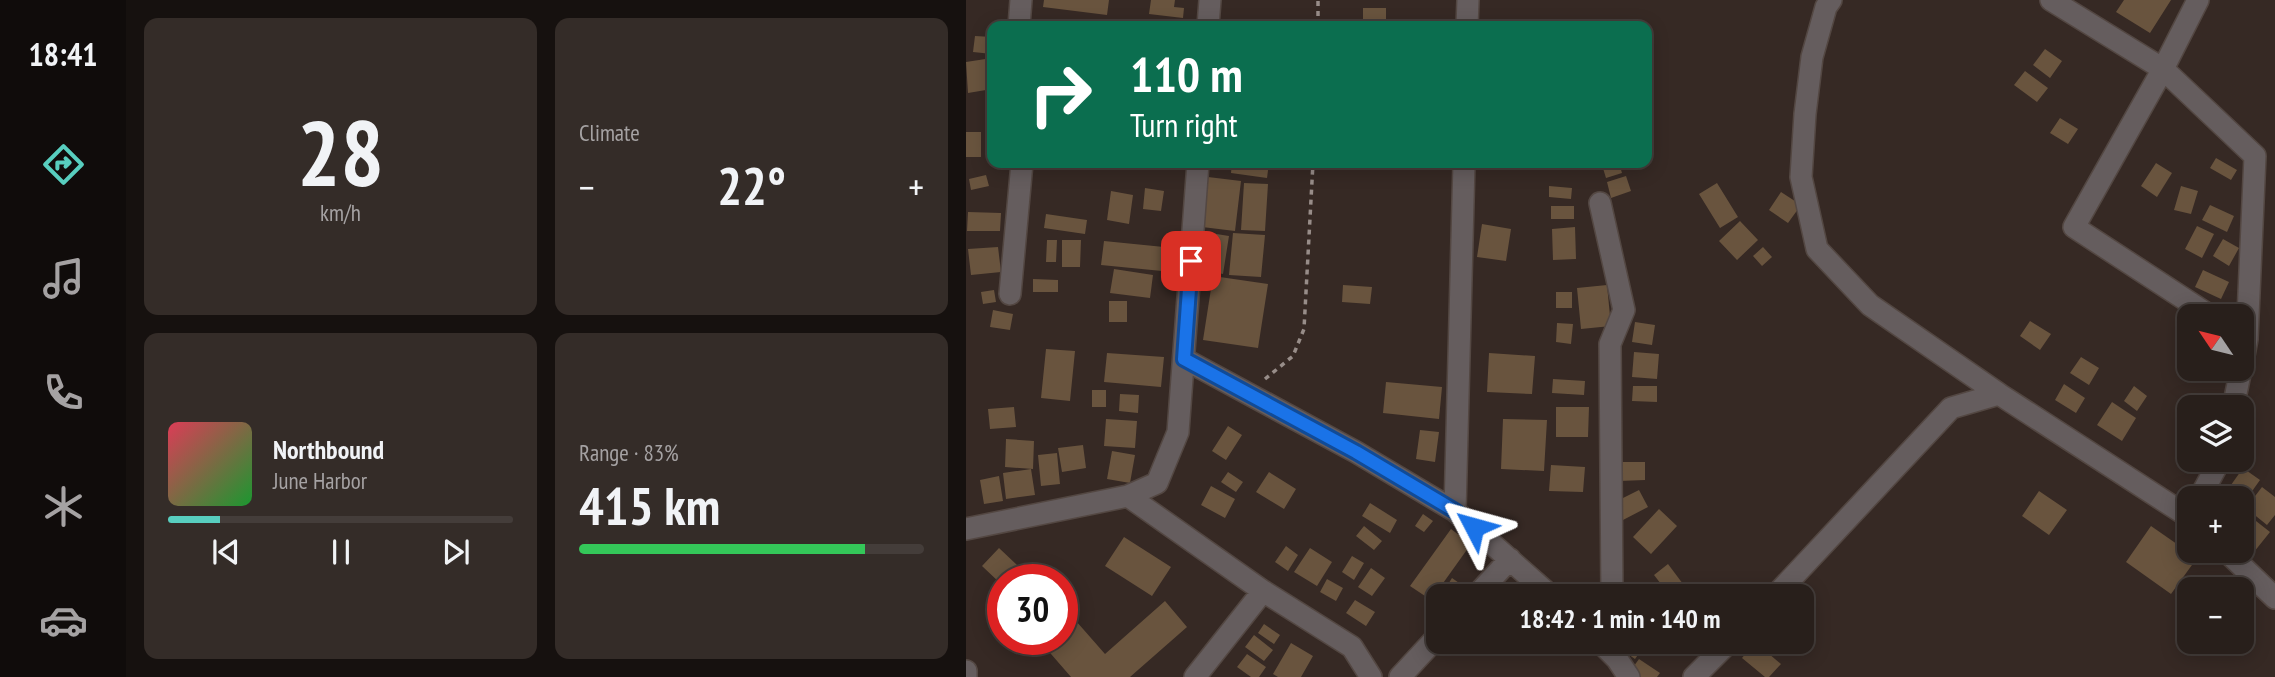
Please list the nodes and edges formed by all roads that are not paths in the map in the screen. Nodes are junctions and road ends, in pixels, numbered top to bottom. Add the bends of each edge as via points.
1 (1021, 0) edge
2 (1210, 0) edge
3 (1468, 0) edge
4 (1831, 0) edge
5 (2051, 0) edge
6 (2198, 0) edge
7 (1019, 21) edge
8 (1208, 21) edge
9 (1467, 21) edge
10 (2163, 69) junction
11 (1022, 168) edge
12 (1198, 168) edge
13 (1464, 168) edge
14 (1600, 203) dead end
15 (1010, 294) dead end
16 (2192, 304) edge
17 (2247, 304) edge
18 (1184, 359) junction
19 (1999, 394) junction
20 (1128, 496) junction
21 (2177, 509) edge
22 (1455, 511) junction
23 (966, 529) edge
24 (1510, 559) junction
25 (2239, 563) edge
26 (1487, 584) edge
27 (1538, 584) edge
28 (1612, 584) edge
29 (1786, 584) edge
30 (1263, 591) junction
31 (2275, 597) edge
32 (1426, 649) edge
33 (1618, 654) edge
34 (1717, 654) edge
35 (966, 671) edge
36 (966, 677) edge
37 (1195, 677) edge
38 (1371, 677) edge
39 (1400, 677) edge
40 (1629, 677) edge
41 (1694, 677) edge

1 - 7 street
2 - 8 street
3 - 9 street
4 - 19 street via 1812,57 1801,177 1818,249 1870,305
5 - 10 street
6 - 10 street
10 - 16 street via 2074,227
10 - 17 street via 2255,156
11 - 15 street
12 - 18 street
13 - 22 street
14 - 28 street via 1624,310 1610,344
18 - 20 street via 1178,432 1157,483
18 - 22 street
19 - 21 street
19 - 29 street via 1951,408
20 - 23 street
20 - 30 street
22 - 24 street
24 - 26 street
24 - 27 street
25 - 31 street
30 - 37 street
30 - 38 street via 1352,647
32 - 39 street
33 - 40 street
34 - 41 street
35 - 36 street

